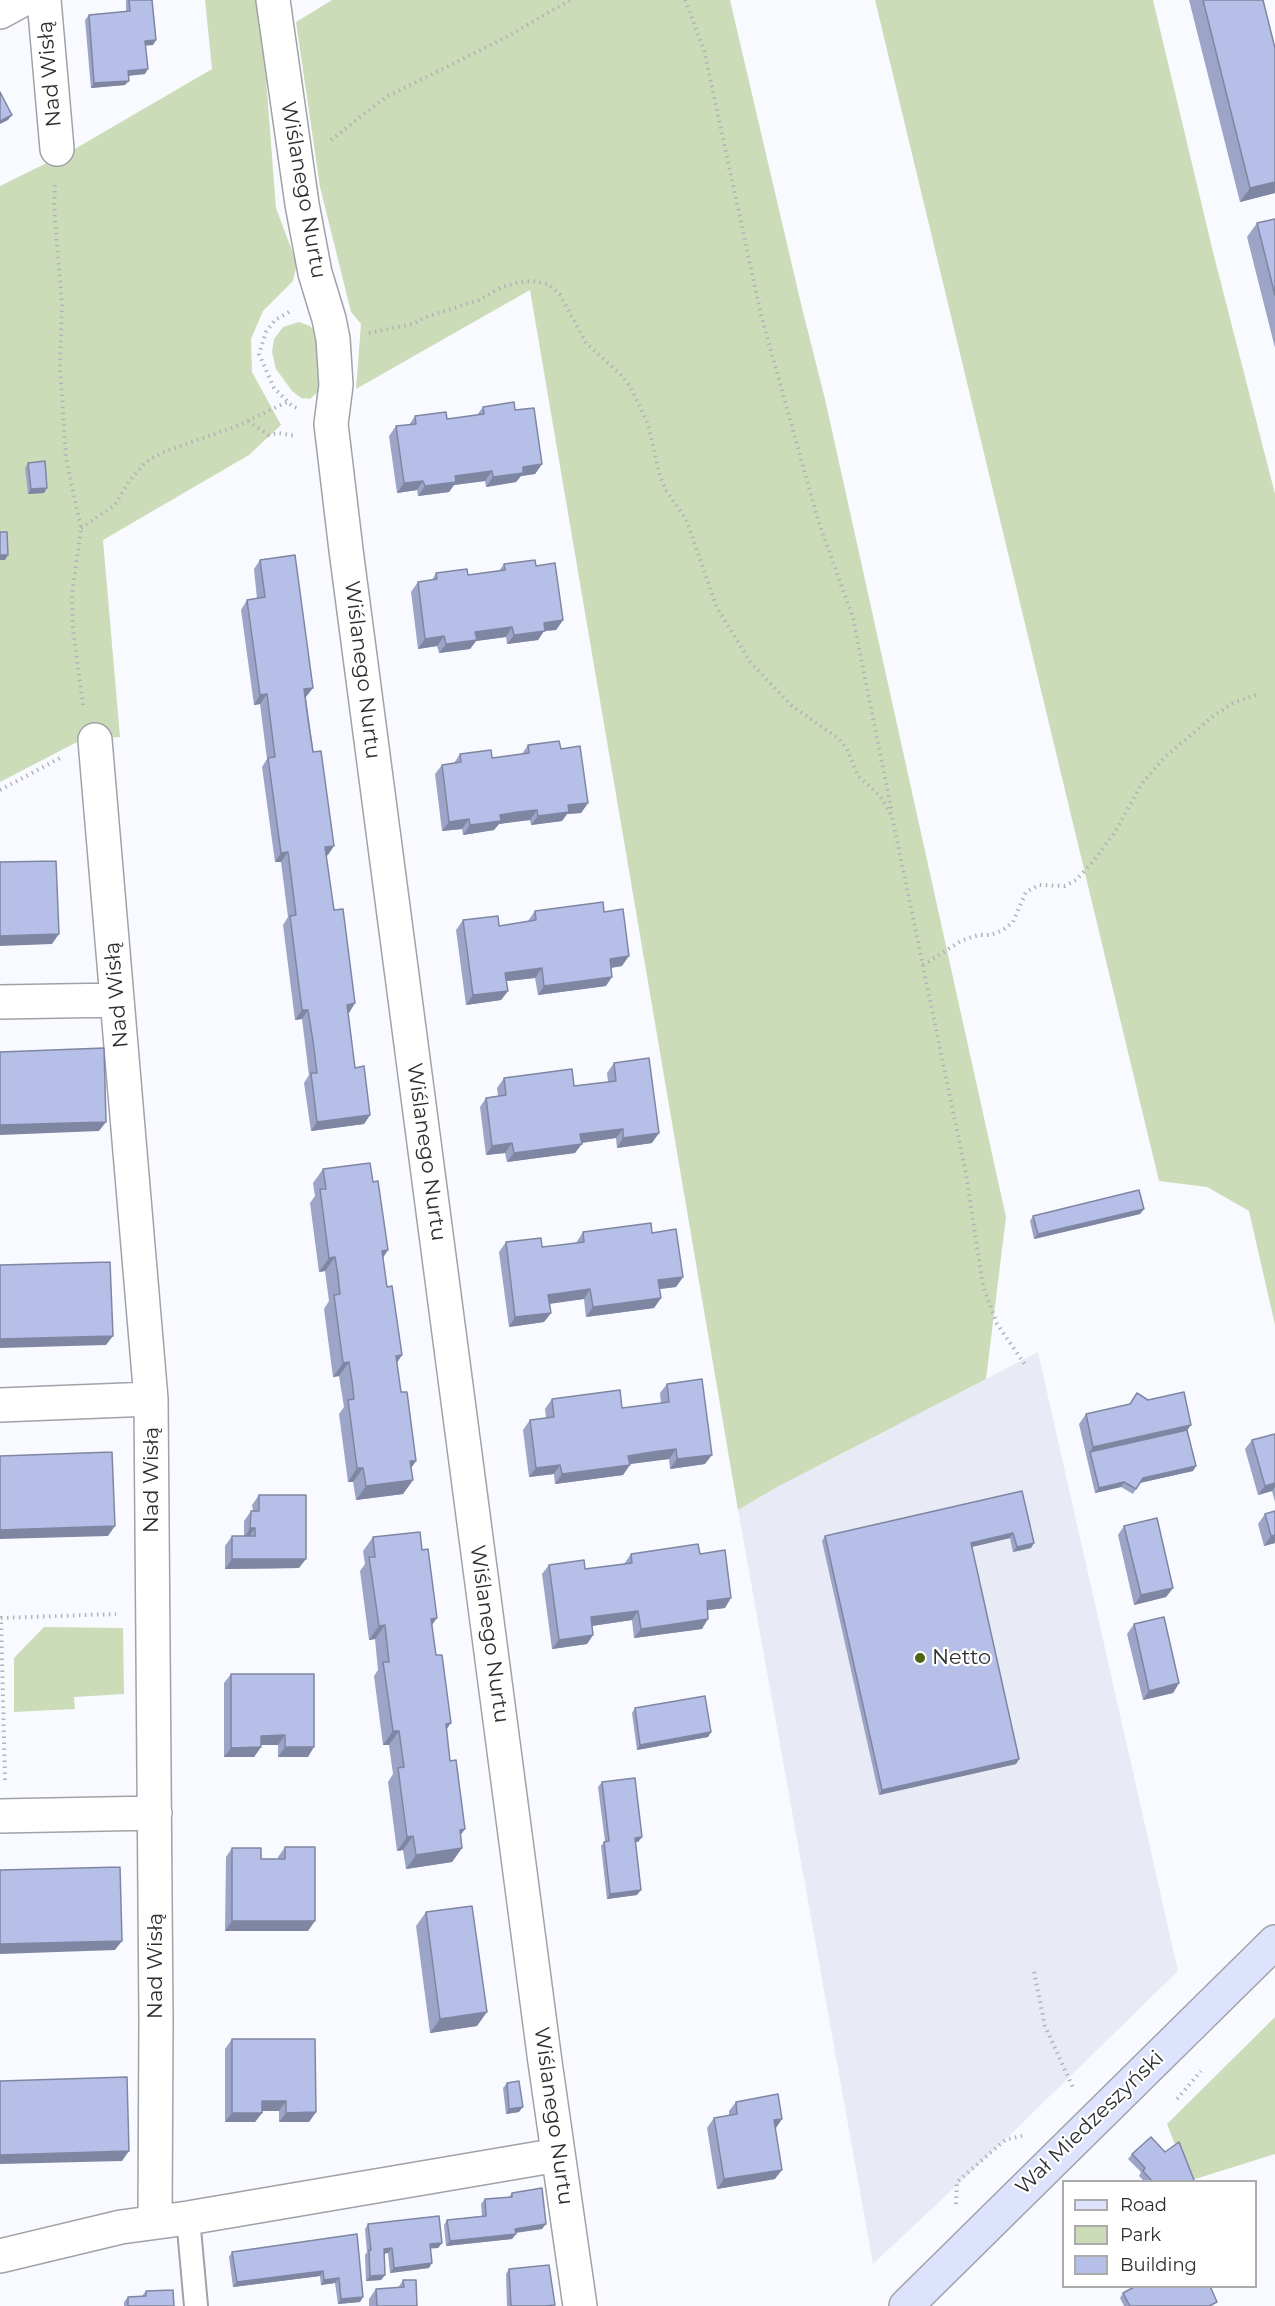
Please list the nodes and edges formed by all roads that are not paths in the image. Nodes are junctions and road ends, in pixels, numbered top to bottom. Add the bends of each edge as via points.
1 (22, 0) edge
2 (44, 0) edge
3 (273, 0) edge
4 (0, 12) edge
5 (57, 149) road end
6 (95, 740) road end
7 (117, 1000) junction
8 (0, 1002) edge
9 (151, 1399) junction
10 (0, 1405) edge
11 (155, 1813) junction
12 (3, 1816) edge
13 (1275, 1942) edge
14 (558, 2155) junction
15 (188, 2218) junction
16 (155, 2222) junction
17 (0, 2256) edge
18 (196, 2306) edge
19 (580, 2306) edge
20 (906, 2306) edge

1 - 4 street
2 - 5 street, Nad Wisłą
3 - 14 street, Wiślanego Nurtu via 315,273 331,329 336,385 331,424
6 - 7 street, Nad Wisłą
7 - 8 street
7 - 9 street, Nad Wisłą
9 - 10 street
9 - 11 street, Nad Wisłą
11 - 12 street
11 - 16 street, Nad Wisłą
13 - 20 main road, Wał Miedzeszyński
14 - 15 street
14 - 19 street, Wiślanego Nurtu
15 - 16 street
15 - 18 lane
16 - 17 street

